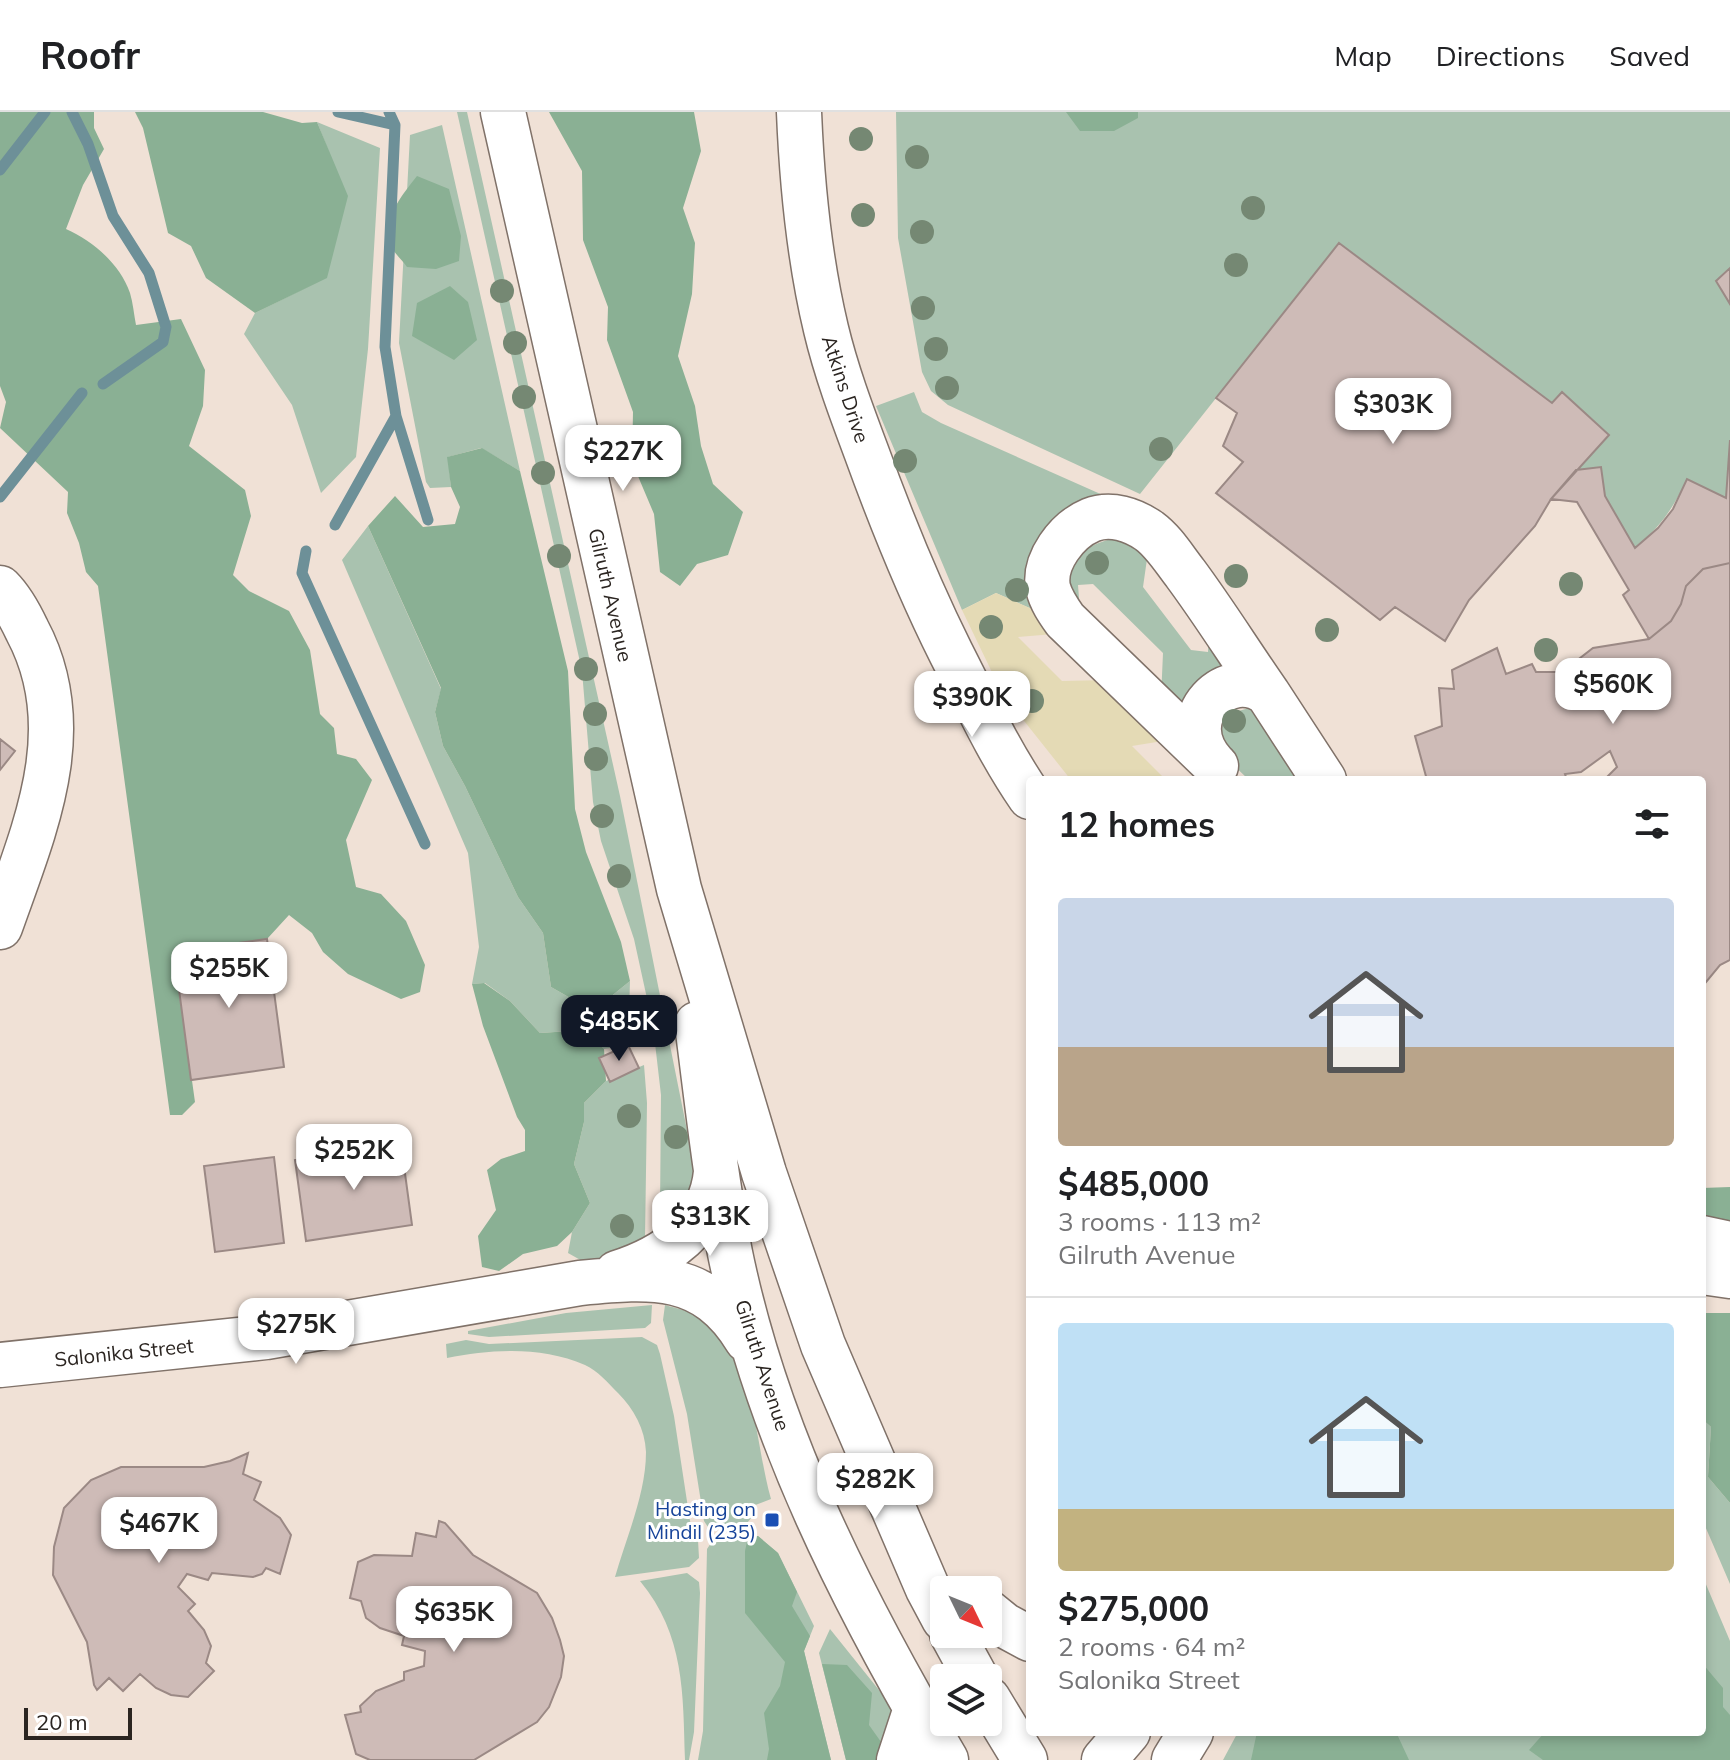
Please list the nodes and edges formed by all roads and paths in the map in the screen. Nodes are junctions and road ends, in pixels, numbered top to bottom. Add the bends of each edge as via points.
1 (503, 112) edge
2 (799, 112) edge
3 (0, 588) edge
4 (950, 651) junction
5 (1268, 694) junction
6 (980, 711) junction
7 (1223, 773) edge
8 (1029, 776) edge
9 (1051, 776) edge
10 (1321, 776) edge
11 (1026, 790) edge
12 (679, 889) junction
13 (0, 927) edge
14 (716, 1166) junction
15 (1706, 1239) edge
16 (1730, 1244) edge
17 (1706, 1273) edge
18 (1730, 1276) edge
19 (580, 1283) junction
20 (0, 1365) edge
21 (764, 1375) junction
22 (849, 1407) junction
23 (954, 1576) edge
24 (930, 1593) edge
25 (1002, 1623) edge
26 (1026, 1637) edge
27 (916, 1708) junction
28 (1002, 1722) edge
29 (1125, 1736) edge
30 (1189, 1736) edge
31 (1018, 1748) edge
32 (899, 1760) edge
33 (946, 1760) edge
34 (1104, 1760) edge
35 (1174, 1760) edge

1 - 12 street, Gilruth Avenue
2 - 4 street, Atkins Drive via 808,229 826,331 896,531
3 - 13 street via 38,649 51,698 53,740 41,806
4 - 6 street, Atkins Drive
4 - 9 street, Atkins Drive via 988,705
5 - 7 street via 1258,686 1231,686 1201,712 1197,735
5 - 7 street via 1210,606 1152,533 1124,518 1092,519 1058,549 1048,586 1065,620
5 - 10 street
6 - 8 street, Atkins Drive
6 - 11 street, Atkins Drive
12 - 14 street, Gilruth Avenue
12 - 22 street, Gilruth Avenue via 764,1173
14 - 19 street, Salonika Street via 710,1198 685,1237 652,1260
14 - 21 street, Gilruth Avenue via 730,1254
15 - 16 street
17 - 18 street
19 - 20 street, Salonika Street via 266,1337
19 - 21 street, Salonika Street via 650,1279 697,1289 736,1322
21 - 27 street, Gilruth Avenue via 832,1549
22 - 23 street via 932,1549
22 - 24 street, Gilruth Avenue
25 - 26 street
27 - 32 street
27 - 33 street, Gilruth Avenue
28 - 31 street
29 - 34 street
30 - 35 street

